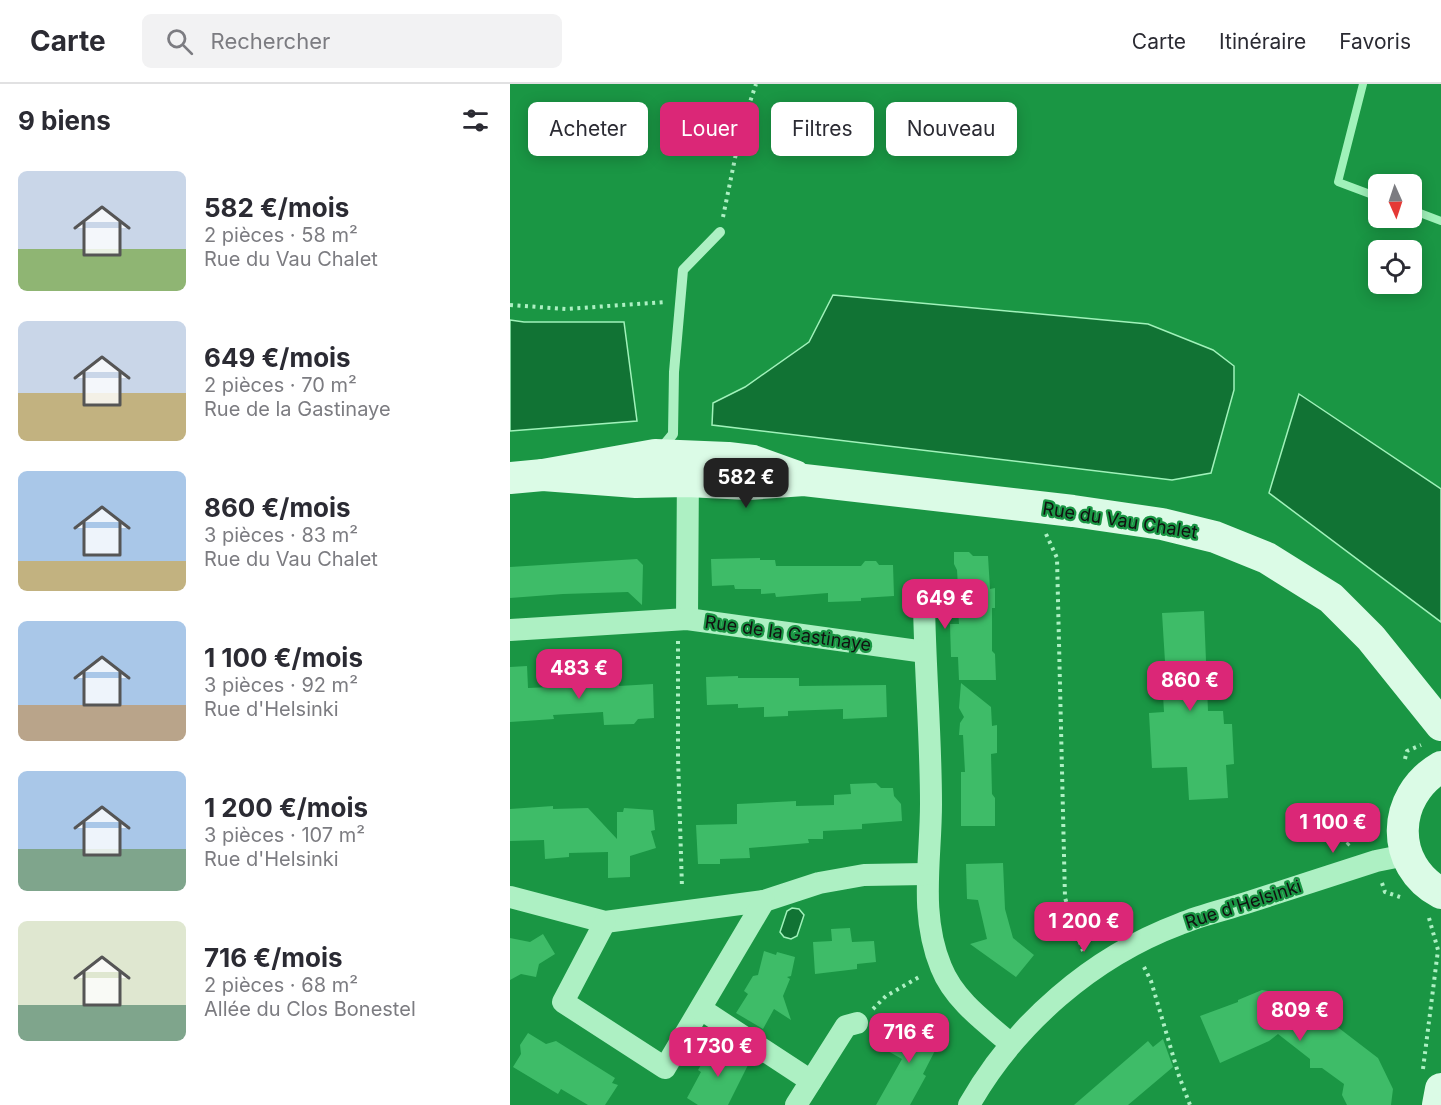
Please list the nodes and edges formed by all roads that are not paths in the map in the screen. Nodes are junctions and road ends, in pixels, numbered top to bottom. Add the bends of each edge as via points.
1 (720, 232) road end
2 (688, 468) junction
3 (655, 473) junction
4 (510, 478) edge
5 (951, 598) dead end
6 (687, 619) junction
7 (510, 630) edge
8 (925, 652) junction
9 (1415, 691) junction
10 (1441, 726) edge
11 (1434, 771) edge
12 (1406, 855) junction
13 (926, 874) junction
14 (1441, 893) edge
15 (510, 897) edge
16 (764, 901) junction
17 (604, 922) junction
18 (701, 1010) junction
19 (858, 1023) road end
20 (1011, 1044) junction
21 (1432, 1080) edge
22 (811, 1081) junction
23 (796, 1105) edge
24 (969, 1105) edge
25 (1438, 1105) edge

1 - 3 lane via 683,270 673,434
2 - 3 street, Rue du Vau Chalet
2 - 6 street, Rue de la Gastinaye
2 - 9 street, Rue du Vau Chalet via 753,461 804,480 1073,511 1162,524 1215,537 1267,558 1331,598
3 - 4 street, Rue du Vau Chalet
5 - 8 street via 924,603
6 - 7 street, Rue de la Gastinaye
6 - 8 street, Rue de la Gastinaye
8 - 13 street via 931,804
9 - 10 street, Rue du Vau Chalet
9 - 11 street, Rue du Vau Chalet
11 - 12 street via 1409,799 1402,826
12 - 14 street via 1419,876
12 - 20 street, Rue d'Helsinki via 1180,924 1132,946 1072,984
13 - 16 street via 864,874 819,883
13 - 20 street via 930,927 945,977 965,1004
15 - 17 street
16 - 17 street
16 - 18 street
17 - 18 street via 563,1002 665,1068
18 - 22 street
19 - 22 street via 846,1026
20 - 24 street, Rue d'Helsinki
21 - 25 street
22 - 23 street

